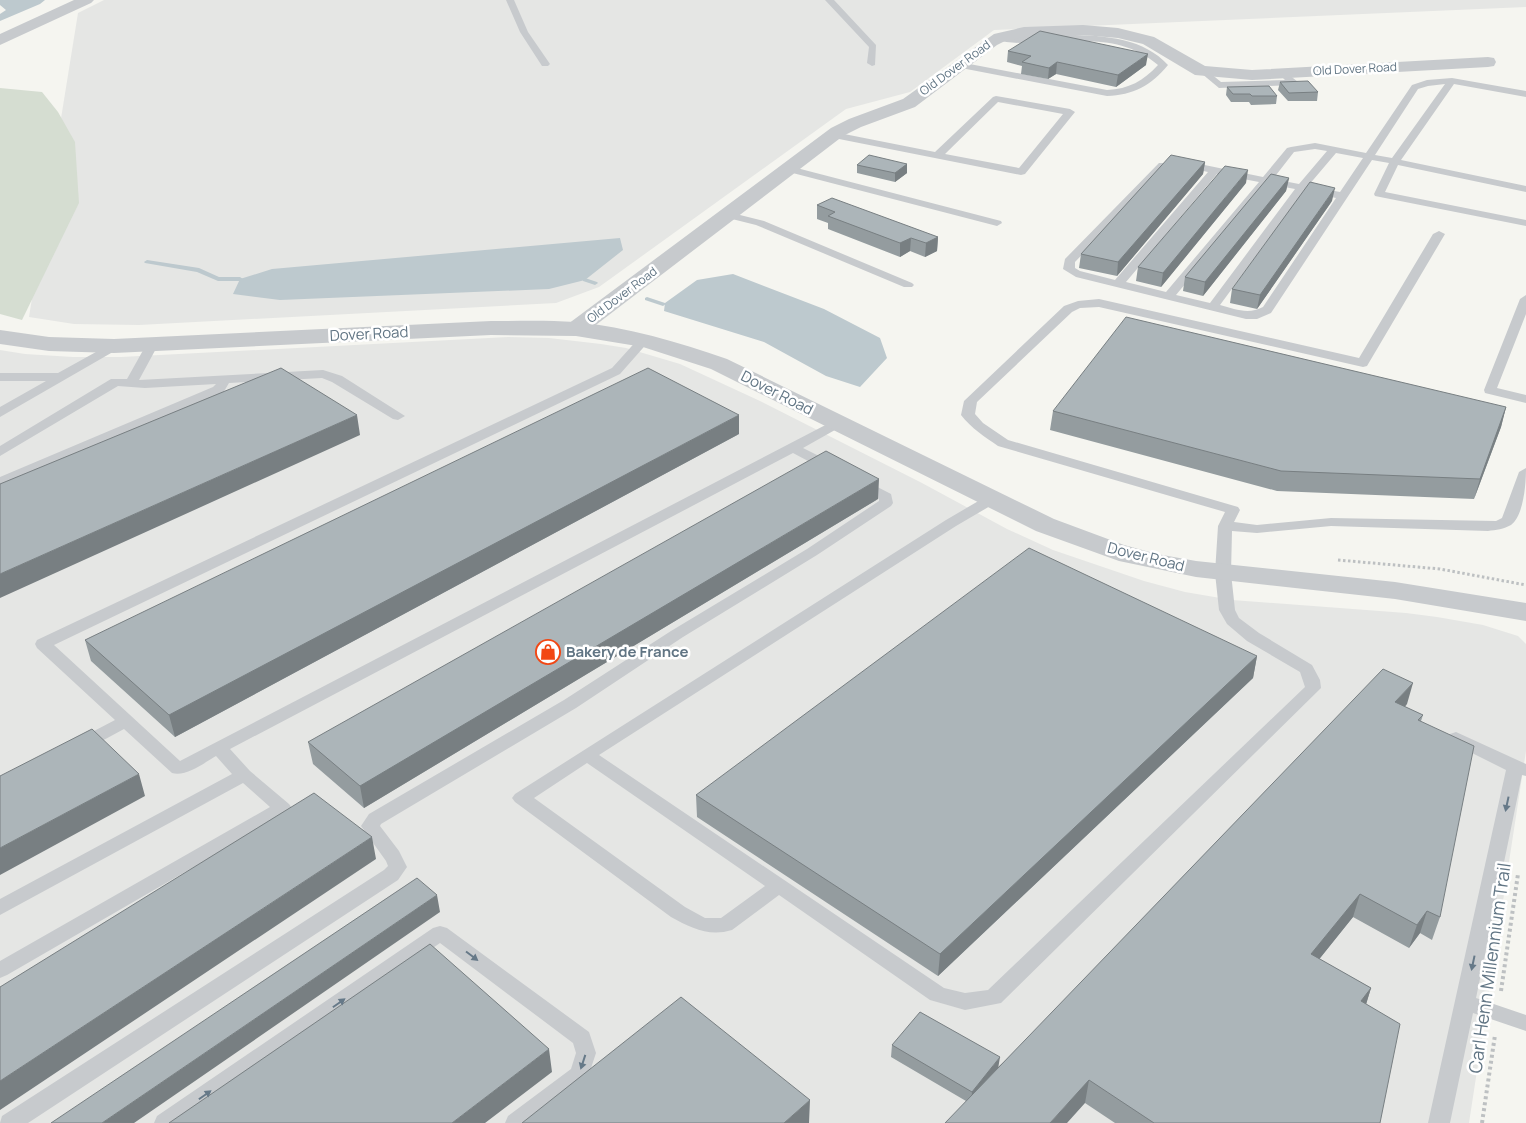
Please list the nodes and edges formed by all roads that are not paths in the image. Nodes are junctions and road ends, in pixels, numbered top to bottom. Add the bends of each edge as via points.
1 (86, 0) edge
2 (510, 0) edge
3 (829, 0) edge
4 (998, 38) junction
5 (0, 40) edge
6 (1488, 62) dead end
7 (872, 63) dead end
8 (545, 64) dead end
9 (959, 66) junction
10 (1452, 81) junction
11 (1526, 94) edge
12 (834, 135) junction
13 (1334, 149) junction
14 (937, 156) junction
15 (1368, 157) junction
16 (1394, 162) junction
17 (789, 169) junction
18 (1215, 170) junction
19 (1264, 180) junction
20 (1302, 188) junction
21 (1526, 189) edge
22 (1342, 196) junction
23 (728, 215) junction
24 (997, 223) dead end
25 (1526, 223) edge
26 (1439, 234) dead end
27 (1118, 284) junction
28 (908, 285) dead end
29 (1170, 296) junction
30 (1526, 299) edge
31 (1213, 307) junction
32 (1521, 327) edge
33 (576, 330) junction
34 (0, 336) edge
35 (644, 340) junction
36 (152, 345) junction
37 (114, 346) junction
38 (0, 377) edge
39 (60, 377) junction
40 (225, 380) junction
41 (132, 383) junction
42 (1526, 399) edge
43 (0, 413) edge
44 (398, 416) dead end
45 (837, 423) junction
46 (793, 448) junction
47 (0, 452) edge
48 (1526, 472) edge
49 (0, 482) edge
50 (992, 500) junction
51 (1225, 526) junction
52 (1223, 573) junction
53 (1526, 612) edge
54 (126, 721) junction
55 (1438, 729) edge
56 (218, 748) junction
57 (67, 752) edge
58 (587, 755) junction
59 (1521, 768) edge
60 (244, 775) junction
61 (778, 886) junction
62 (0, 908) edge
63 (0, 970) edge
64 (1465, 1002) junction
65 (1526, 1023) edge
66 (10, 1123) edge
67 (165, 1123) edge
68 (516, 1123) edge
69 (1439, 1123) edge

1 - 5 street
2 - 8 lane via 524,32
3 - 7 lane via 873,47
4 - 6 street, Old Dover Road via 1024,32 1083,30 1118,33 1148,40 1204,71 1252,75
4 - 9 street, Old Dover Road
4 - 9 lane via 1109,40 1150,52 1163,65 1136,90 1125,93 1107,93
9 - 12 street, Old Dover Road via 909,103 855,123
10 - 11 lane
10 - 15 lane via 1415,87
10 - 16 lane
12 - 14 lane
12 - 17 street, Old Dover Road
13 - 15 lane
13 - 19 lane via 1315,146 1291,150
13 - 20 lane
14 - 14 lane via 1021,172 1070,112 996,99
15 - 16 lane
15 - 22 lane
16 - 21 lane
16 - 25 lane via 1379,194
17 - 23 street, Old Dover Road
17 - 24 lane
18 - 19 lane
18 - 27 lane
18 - 27 lane via 1180,163 1164,164 1069,261 1069,269 1076,274
19 - 20 lane
19 - 29 lane
20 - 22 lane
20 - 31 lane
22 - 31 lane via 1267,310 1257,315 1246,315
23 - 28 lane via 760,223
23 - 33 street, Old Dover Road
26 - 51 lane via 1363,363 1099,303 1078,305 1068,309 971,401 968,415 1003,443 1233,510
27 - 29 lane
29 - 31 lane
30 - 32 lane
32 - 42 lane via 1490,390
33 - 35 street, Dover Road
33 - 36 street, Dover Road via 491,328
34 - 37 street, Dover Road via 49,344
35 - 45 street, Dover Road via 719,364
35 - 54 lane via 616,371 43,644
36 - 37 street, Dover Road
36 - 41 lane
37 - 39 lane
38 - 39 lane
39 - 43 lane
40 - 41 lane
40 - 44 lane via 323,374 338,379
40 - 49 lane via 218,390
41 - 47 lane via 116,382
45 - 46 lane
45 - 50 street, Dover Road
46 - 56 lane
46 - 66 lane via 886,497 886,502 570,704 375,819 370,826 395,858 398,867 390,875
48 - 51 lane via 1508,520 1500,525 1332,522 1257,529
50 - 52 street, Dover Road via 1084,541 1157,562
50 - 58 lane via 942,528
51 - 52 lane
52 - 53 street, Dover Road via 1389,590
52 - 61 lane via 1227,610 1233,621 1306,669 1313,688 994,997 957,1002 937,994
54 - 56 lane via 178,769
54 - 57 lane
55 - 59 lane
56 - 60 lane
58 - 61 lane
58 - 61 lane via 521,798 678,912 702,925 725,924
59 -> 64 lane
60 - 62 lane
60 - 63 lane via 283,808
64 - 65 lane
64 - 69 lane
67 -> 68 lane via 440,933 582,1038 586,1053 580,1074

